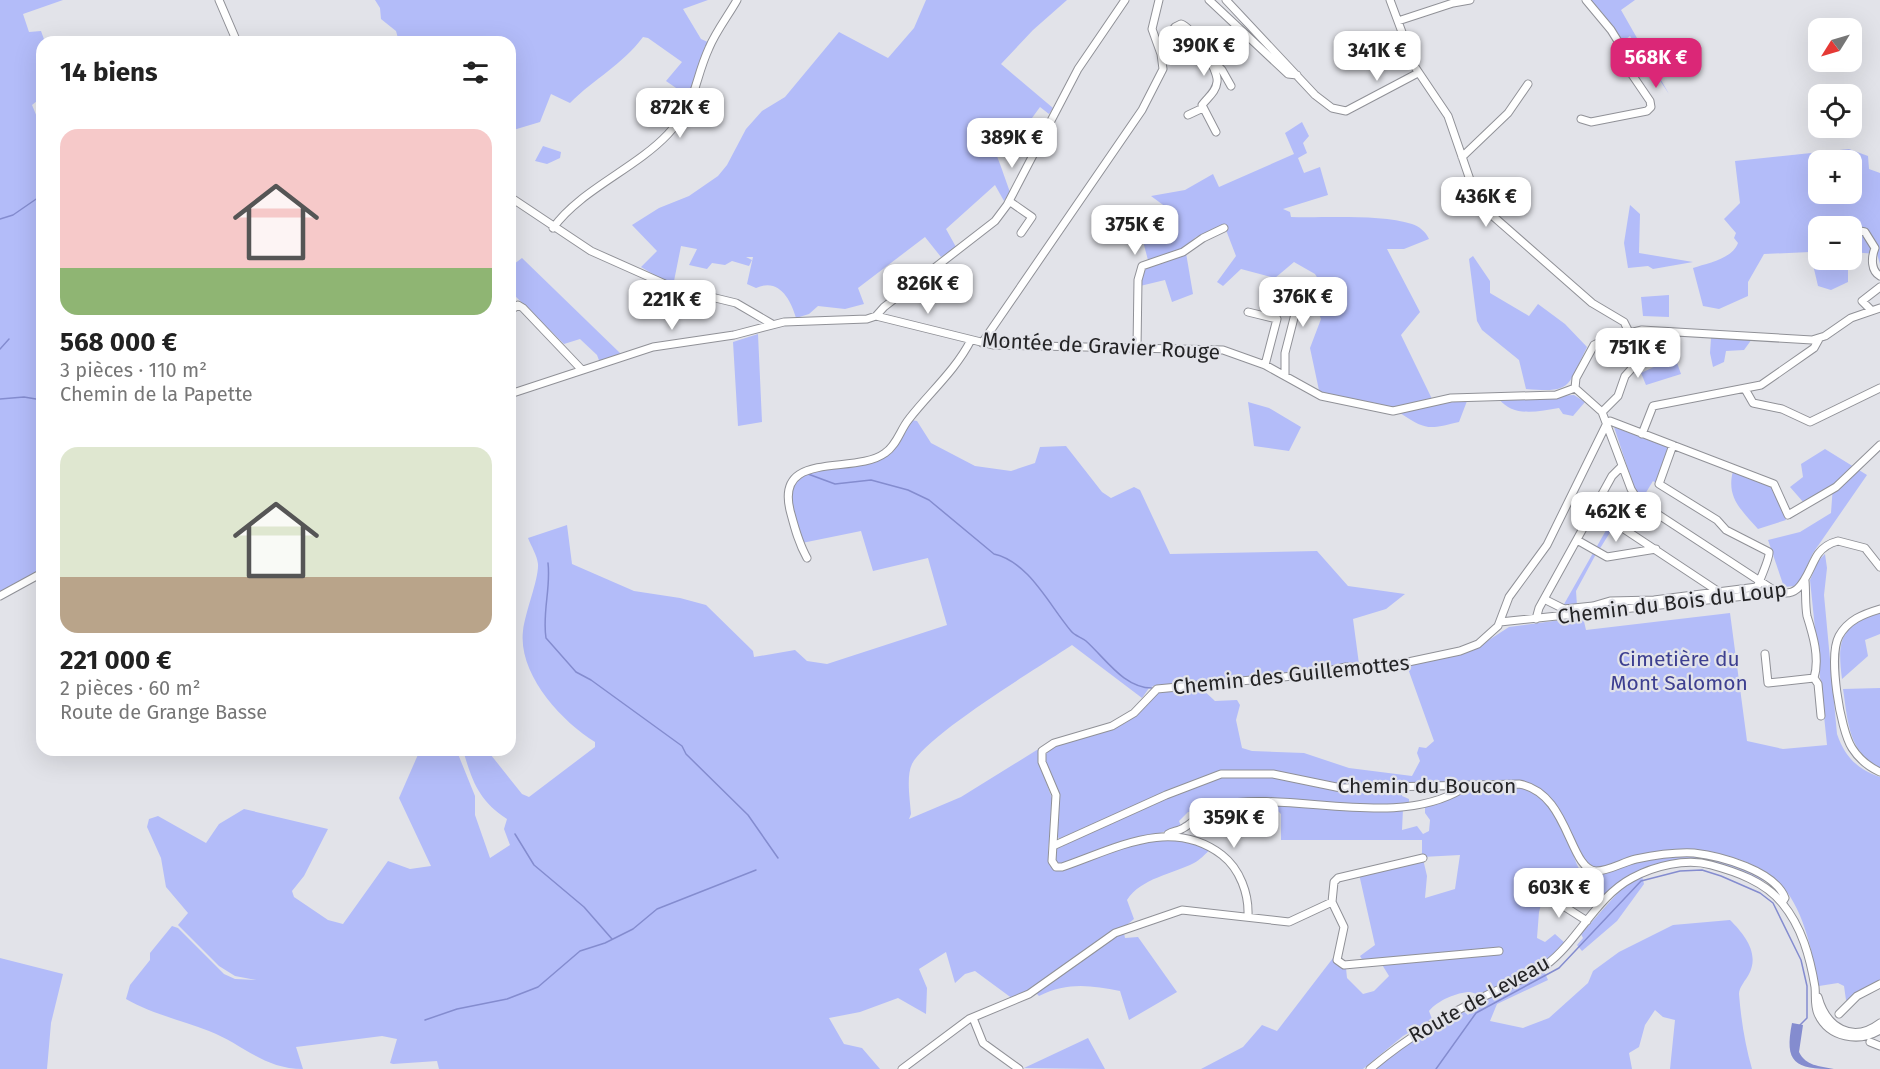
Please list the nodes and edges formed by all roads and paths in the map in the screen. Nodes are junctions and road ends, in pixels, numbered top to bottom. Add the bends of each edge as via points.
1 (219, 0) edge
2 (737, 0) edge
3 (1125, 0) edge
4 (1159, 0) edge
5 (1209, 0) edge
6 (1226, 0) edge
7 (1390, 0) edge
8 (1470, 0) edge
9 (1586, 0) edge
10 (1398, 21) junction
11 (234, 36) edge
12 (1159, 48) junction
13 (1207, 56) junction
14 (1418, 73) junction
15 (1296, 75) junction
16 (1528, 84) dead end
17 (1231, 86) dead end
18 (1203, 108) junction
19 (1188, 115) dead end
20 (1581, 119) dead end
21 (1216, 132) dead end
22 (1462, 157) junction
23 (516, 201) edge
24 (1009, 201) junction
25 (553, 228) junction
26 (1224, 228) dead end
27 (1862, 232) edge
28 (1021, 233) dead end
29 (1880, 276) edge
30 (1880, 287) edge
31 (1285, 290) dead end
32 (516, 306) edge
33 (1880, 308) edge
34 (1871, 310) junction
35 (1248, 312) dead end
36 (876, 316) junction
37 (772, 324) junction
38 (1654, 331) junction
39 (1629, 332) junction
40 (1820, 339) junction
41 (971, 340) junction
42 (982, 344) junction
43 (1137, 348) junction
44 (1265, 365) junction
45 (582, 370) junction
46 (1285, 375) junction
47 (1575, 388) junction
48 (1745, 388) junction
49 (1880, 388) edge
50 (516, 392) edge
51 (1602, 412) junction
52 (1607, 423) junction
53 (1642, 434) junction
54 (1674, 445) junction
55 (1880, 445) edge
56 (1622, 466) junction
57 (1621, 527) dead end
58 (1577, 540) junction
59 (1656, 549) junction
60 (807, 558) dead end
61 (1880, 567) edge
62 (36, 576) edge
63 (1759, 580) junction
64 (1805, 581) junction
65 (1772, 589) junction
66 (1719, 592) junction
67 (0, 596) edge
68 (1544, 599) junction
69 (1880, 609) edge
70 (1536, 619) junction
71 (1500, 622) junction
72 (1765, 654) dead end
73 (1814, 678) junction
74 (1821, 716) dead end
75 (1880, 772) edge
76 (1465, 787) junction
77 (1166, 835) junction
78 (1053, 846) junction
79 (1423, 858) dead end
80 (1548, 888) dead end
81 (1332, 902) junction
82 (1782, 903) junction
83 (1248, 916) junction
84 (1587, 921) junction
85 (1499, 951) dead end
86 (1880, 984) edge
87 (1815, 990) junction
88 (1839, 1014) dead end
89 (973, 1018) junction
90 (1880, 1023) edge
91 (1880, 1030) edge
92 (1870, 1042) dead end
93 (1880, 1046) edge
94 (902, 1069) edge
95 (1019, 1069) edge
96 (1370, 1069) edge

1 - 11 street
2 - 25 street via 709,47 692,102 682,118 656,146 567,213
3 - 24 street via 1078,69
4 - 12 street via 1152,30
5 - 15 street via 1288,74
6 - 15 street
7 - 10 street
8 - 10 street
9 - 20 street via 1621,46 1620,57 1651,107 1591,122
10 - 14 street
12 - 13 street via 1175,27 1184,25 1190,28
12 - 42 street via 1161,74 1143,110
13 - 17 street
13 - 18 street via 1217,82
14 - 15 street via 1346,111 1321,102
14 - 22 street via 1445,109
16 - 22 street via 1508,113
18 - 19 street
18 - 21 street
22 - 39 street via 1474,197 1483,210 1593,303 1624,322
23 - 25 street
24 - 28 street via 1032,218
24 - 36 street via 982,233
25 - 37 street via 591,251 674,288 736,303
26 - 43 street via 1183,252 1142,266 1138,280
27 - 29 street via 1875,248 1871,261
30 - 34 street via 1862,301
31 - 46 street via 1295,314 1285,353
32 - 45 street via 523,308
33 - 34 street
34 - 40 street
35 - 44 street via 1277,319
36 - 37 street, Montée de Gravier Rouge
36 - 41 street, Montée de Gravier Rouge
37 - 45 street, Montée de Gravier Rouge via 734,335 653,347
38 - 39 street
38 - 40 street
38 - 51 street via 1642,356 1625,376 1618,396
39 - 47 street via 1594,345 1576,378
40 - 48 street via 1814,348 1769,381
41 - 42 street, Montée de Gravier Rouge
41 - 60 street via 951,373 907,420 887,452 809,471 792,481 786,497
42 - 43 street, Montée de Gravier Rouge
43 - 44 street, Montée de Gravier Rouge via 1223,350
44 - 46 street, Montée de Gravier Rouge
45 - 50 street, Montée de Gravier Rouge
46 - 47 street, Montée de Gravier Rouge via 1325,398 1393,411 1451,398 1556,395
47 - 51 street
48 - 49 street via 1753,403 1782,409 1810,422
48 - 53 street via 1653,406
51 - 52 street
52 - 53 street
52 - 56 street
52 - 71 street, Chemin des Guillemottes via 1547,545 1506,602
53 - 54 street
54 - 55 street via 1774,484 1788,515 1836,487
54 - 63 street via 1659,484 1717,520 1726,530 1769,552 1770,559
56 - 58 street via 1612,476
56 - 63 street via 1630,489 1645,508
57 - 59 street
58 - 59 street via 1607,557
58 - 68 street
59 - 66 street
61 - 64 street, Chemin du Bois du Loup via 1865,548 1838,541 1818,554
62 - 67 street
63 - 65 street
63 - 66 street via 1755,588
64 - 65 street, Chemin du Bois du Loup via 1786,592
64 - 73 street
65 - 70 street, Chemin du Bois du Loup via 1764,594
66 - 68 street via 1564,609
68 - 70 street
69 - 75 street via 1848,624 1839,635 1835,652 1848,739 1857,755
70 - 71 street, Chemin du Bois du Loup
71 - 78 street, Chemin des Guillemottes via 1478,644 1407,663 1153,691 1134,713 1112,726 1054,743 1042,752 1042,762 1056,795
72 - 73 street via 1768,683
73 - 74 street
76 - 77 street via 1437,801 1405,805 1222,805 1208,808 1184,828
76 - 78 street, Chemin du Boucon via 1341,788 1273,774 1221,774
76 - 82 street, Chemin du Boucon via 1519,784 1535,789 1553,805 1581,862 1590,870 1675,853 1711,856 1758,872 1781,890 1785,898
77 - 78 street via 1123,845 1062,867 1053,864
77 - 83 street via 1199,841 1226,858 1241,880
79 - 81 street via 1338,878
80 - 84 street via 1549,884 1565,907
81 - 83 street via 1289,922
81 - 85 street via 1344,927 1337,960 1344,965
82 - 84 street, Route de Leveau via 1764,886 1738,874 1708,864 1685,863 1630,879
82 - 87 street, Route de Leveau via 1804,942
83 - 89 street via 1172,912 1109,936 1029,994
84 - 96 street, Route de Leveau via 1540,969 1419,1030
86 - 88 street via 1857,996
87 - 90 street via 1824,1015 1837,1028 1860,1032
87 - 91 street via 1820,1017 1835,1032 1860,1037
89 - 94 street
89 - 95 street via 983,1043
92 - 93 street

